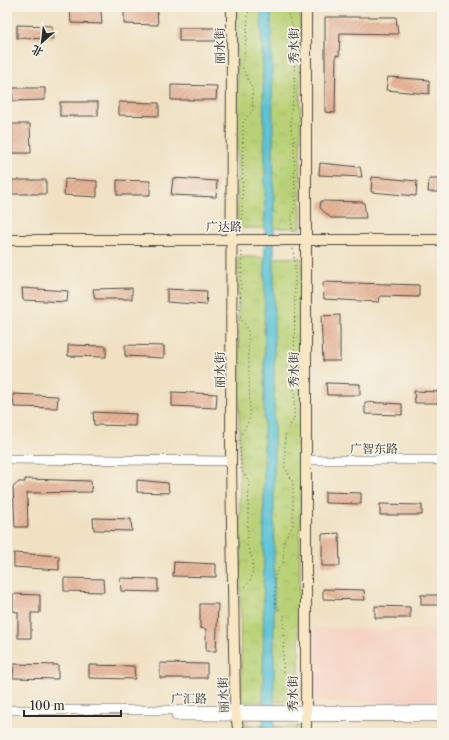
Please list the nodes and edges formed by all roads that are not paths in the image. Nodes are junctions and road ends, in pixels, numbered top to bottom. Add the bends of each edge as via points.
1 (232, 7) edge
2 (306, 7) edge
3 (7, 240) edge
4 (442, 240) edge
5 (237, 242) junction
6 (306, 242) junction
7 (7, 246) edge
8 (442, 246) edge
9 (7, 459) edge
10 (306, 460) junction
11 (442, 460) edge
12 (231, 461) junction
13 (7, 710) edge
14 (442, 710) edge
15 (236, 713) junction
16 (296, 714) junction
17 (7, 716) edge
18 (442, 717) edge
19 (239, 733) edge
20 (306, 733) edge

1 - 5 main road, 丽水街
2 - 6 main road, 秀水街
3 - 5 main road, 广达路
4 - 6 main road, 广达路
5 - 6 main road, 广达路
5 - 7 main road, 广达路
5 - 12 main road, 丽水街
6 - 8 main road, 广达路
6 - 10 main road, 秀水街
9 - 12 street
10 - 11 street, 广智东路
10 - 16 main road, 秀水街
12 - 15 main road, 丽水街
13 - 15 street, 广汇路
14 - 16 street, 广汇路
15 - 16 street, 广汇路
15 - 17 street, 广汇路
15 - 19 main road, 丽水街
16 - 18 street, 广汇路
16 - 20 main road, 秀水街

